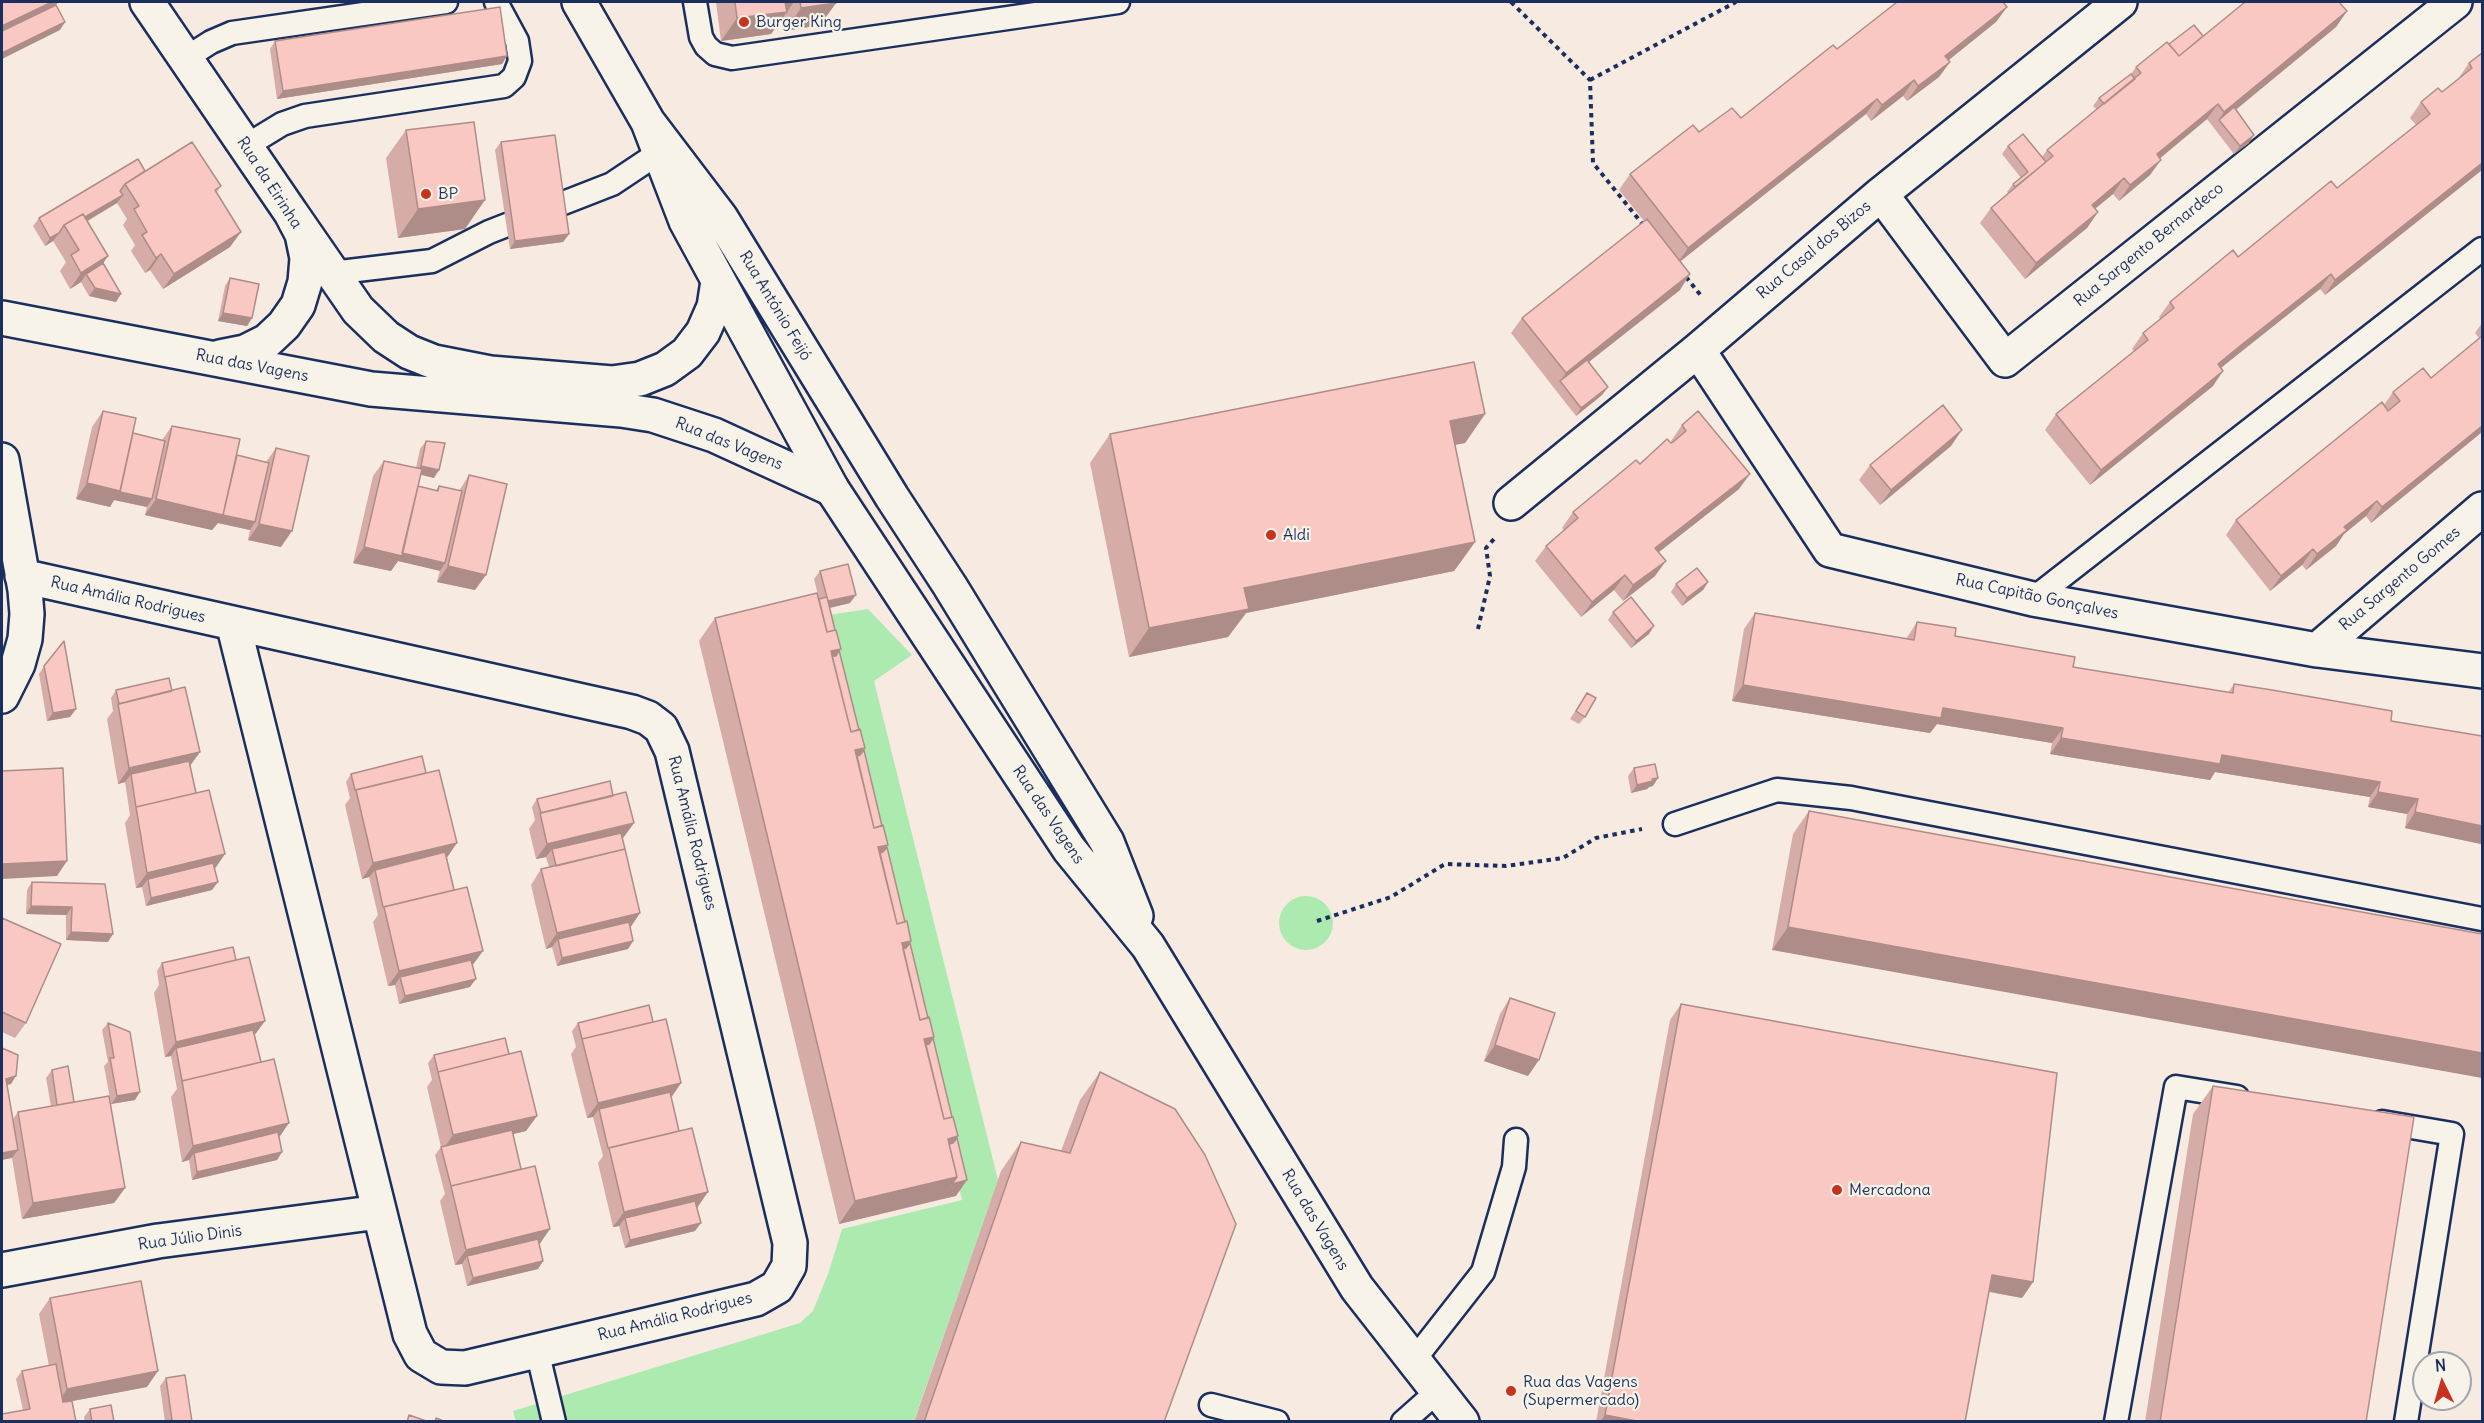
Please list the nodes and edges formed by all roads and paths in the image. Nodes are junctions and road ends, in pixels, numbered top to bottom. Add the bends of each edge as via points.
1 (147, 2) edge
2 (446, 2) edge
3 (496, 2) edge
4 (579, 2) edge
5 (695, 2) edge
6 (1118, 2) edge
7 (1511, 2) edge
8 (1736, 2) edge
9 (2120, 2) edge
10 (2455, 2) edge
11 (982, 12) edge
12 (186, 58) junction
13 (1590, 80) junction
14 (648, 122) junction
15 (246, 146) junction
16 (660, 152) junction
17 (1881, 194) junction
18 (291, 213) junction
19 (1652, 235) edge
20 (2482, 249) edge
21 (1681, 271) edge
22 (332, 273) junction
23 (718, 281) junction
24 (2, 318) edge
25 (1725, 325) junction
26 (1698, 350) junction
27 (197, 356) junction
28 (2, 460) edge
29 (832, 489) junction
30 (892, 497) joint
31 (1511, 504) joint
32 (2482, 509) edge
33 (22, 576) junction
34 (2033, 599) junction
35 (233, 623) junction
36 (1478, 629) dead end
37 (2317, 650) junction
38 (2482, 671) edge
39 (2, 696) edge
40 (1675, 824) joint
41 (2482, 919) edge
42 (1317, 921) dead end
43 (1148, 946) junction
44 (2256, 1101) edge
45 (2360, 1119) edge
46 (1516, 1140) dead end
47 (379, 1212) junction
48 (2, 1270) edge
49 (537, 1350) junction
50 (1414, 1360) junction
51 (1438, 1391) junction
52 (1211, 1405) dead end
53 (554, 1422) edge
54 (1277, 1422) edge
55 (1403, 1422) edge
56 (1462, 1422) edge
57 (2116, 1422) edge
58 (2406, 1422) edge

1 - 12 street, Rua da Eirinha
2 - 12 lane via 232,33
3 - 15 lane via 517,41 520,61 514,77 504,86 305,116 282,124
4 - 14 street, Rua António Feijó
5 - 11 lane via 706,46 715,54 732,57
6 - 11 lane
7 - 13 path
8 - 13 path
9 - 17 street, Rua Casal dos Bizos
10 - 17 street, Rua Sargento Bernardeco via 2005,360
12 - 15 street, Rua da Eirinha
13 - 19 path via 1593,163
14 - 16 street, Rua António Feijó
14 - 30 street, Rua António Feijó via 721,218
15 - 18 street, Rua da Eirinha
16 - 22 lane via 612,184 489,232 432,261
16 - 23 street, Rua António Feijó via 686,221
17 - 25 street, Rua Casal dos Bizos
18 - 22 street
18 - 27 street, Rua da Eirinha via 303,234 306,282 285,325 267,341 245,352 222,357
20 - 34 lane
21 - 25 path
22 - 23 street via 357,310 376,329 422,357 447,366 490,373 612,382 640,379 665,369 687,353 710,316
23 - 29 street, Rua António Feijó
24 - 27 street, Rua das Vagens
25 - 26 street, Rua Casal dos Bizos
26 - 31 street, Rua Casal dos Bizos
26 - 34 street, Rua Capitão Gonçalves via 1830,550
27 - 29 street, Rua das Vagens via 371,389 653,415 714,435
28 - 33 street
29 - 43 street, Rua das Vagens via 1069,849
30 - 43 street, Rua das Vagens via 1107,842
31 - 36 path via 1504,527 1486,548 1490,576
32 - 37 street, Rua Sargento Gomes
33 - 35 street, Rua Amália Rodrigues
33 - 39 street via 27,614 25,639
34 - 37 street, Rua Capitão Gonçalves
35 - 47 street, Rua Amália Rodrigues
35 - 49 street, Rua Amália Rodrigues via 640,714 661,728 670,743 790,1243 789,1266 777,1287 756,1299
37 - 38 street, Rua Capitão Gonçalves
40 - 41 lane via 1777,790 1851,798
40 - 42 path via 1596,838 1563,858 1506,866 1445,864 1391,897
43 - 50 street, Rua das Vagens via 1357,1288
44 - 57 lane via 2176,1087
45 - 58 lane via 2452,1134
46 - 50 lane via 1514,1167 1483,1272
47 - 48 street, Rua Júlio Dinis via 158,1241
47 - 49 street, Rua Amália Rodrigues via 410,1334 421,1355 441,1367 465,1368
49 - 53 lane
50 - 51 street, Rua das Vagens
51 - 55 lane
51 - 56 street, Rua das Vagens
52 - 54 lane

